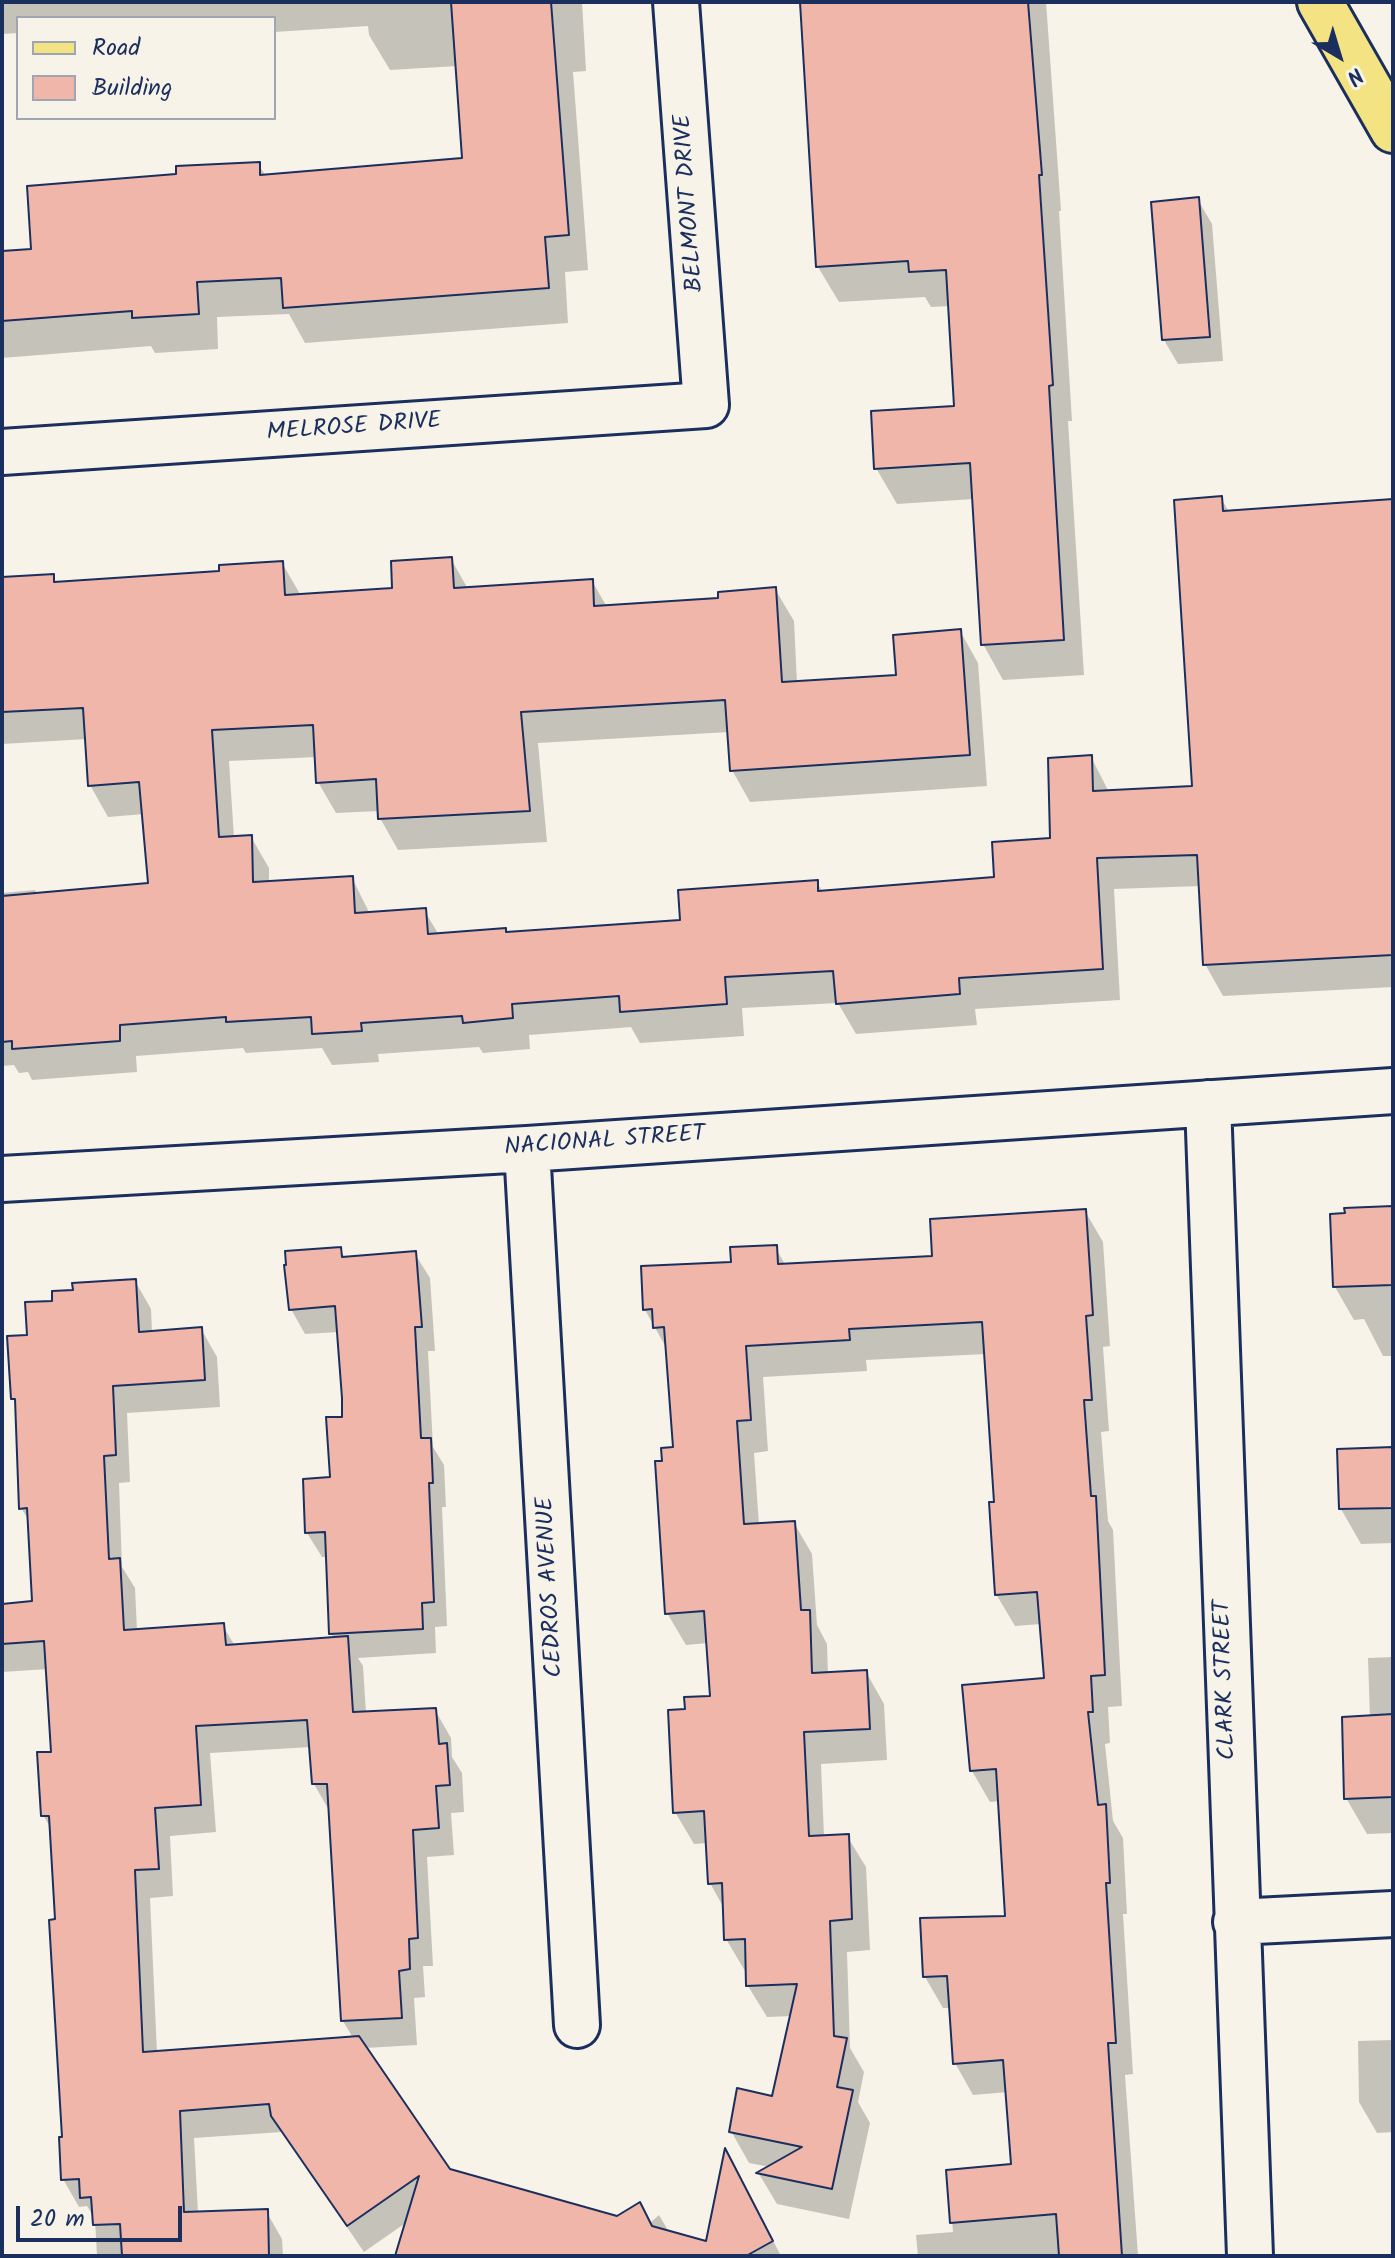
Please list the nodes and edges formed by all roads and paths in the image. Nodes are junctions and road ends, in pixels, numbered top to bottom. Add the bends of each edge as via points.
1 (676, 2) edge
2 (1320, 2) edge
3 (1393, 130) edge
4 (706, 405) joint
5 (2, 452) edge
6 (1393, 1091) edge
7 (1208, 1103) junction
8 (527, 1149) junction
9 (2, 1179) edge
10 (1393, 1914) edge
11 (1236, 1922) junction
12 (577, 2025) dead end
13 (1250, 2256) edge

1 - 4 street, BELMONT DRIVE
2 - 3 main road
4 - 5 street, MELROSE DRIVE
6 - 7 street, NACIONAL STREET
7 - 8 street, NACIONAL STREET
7 - 11 street, CLARK STREET
8 - 9 street, NACIONAL STREET
8 - 12 street, CEDROS AVENUE
10 - 11 street
11 - 13 street, CLARK STREET

